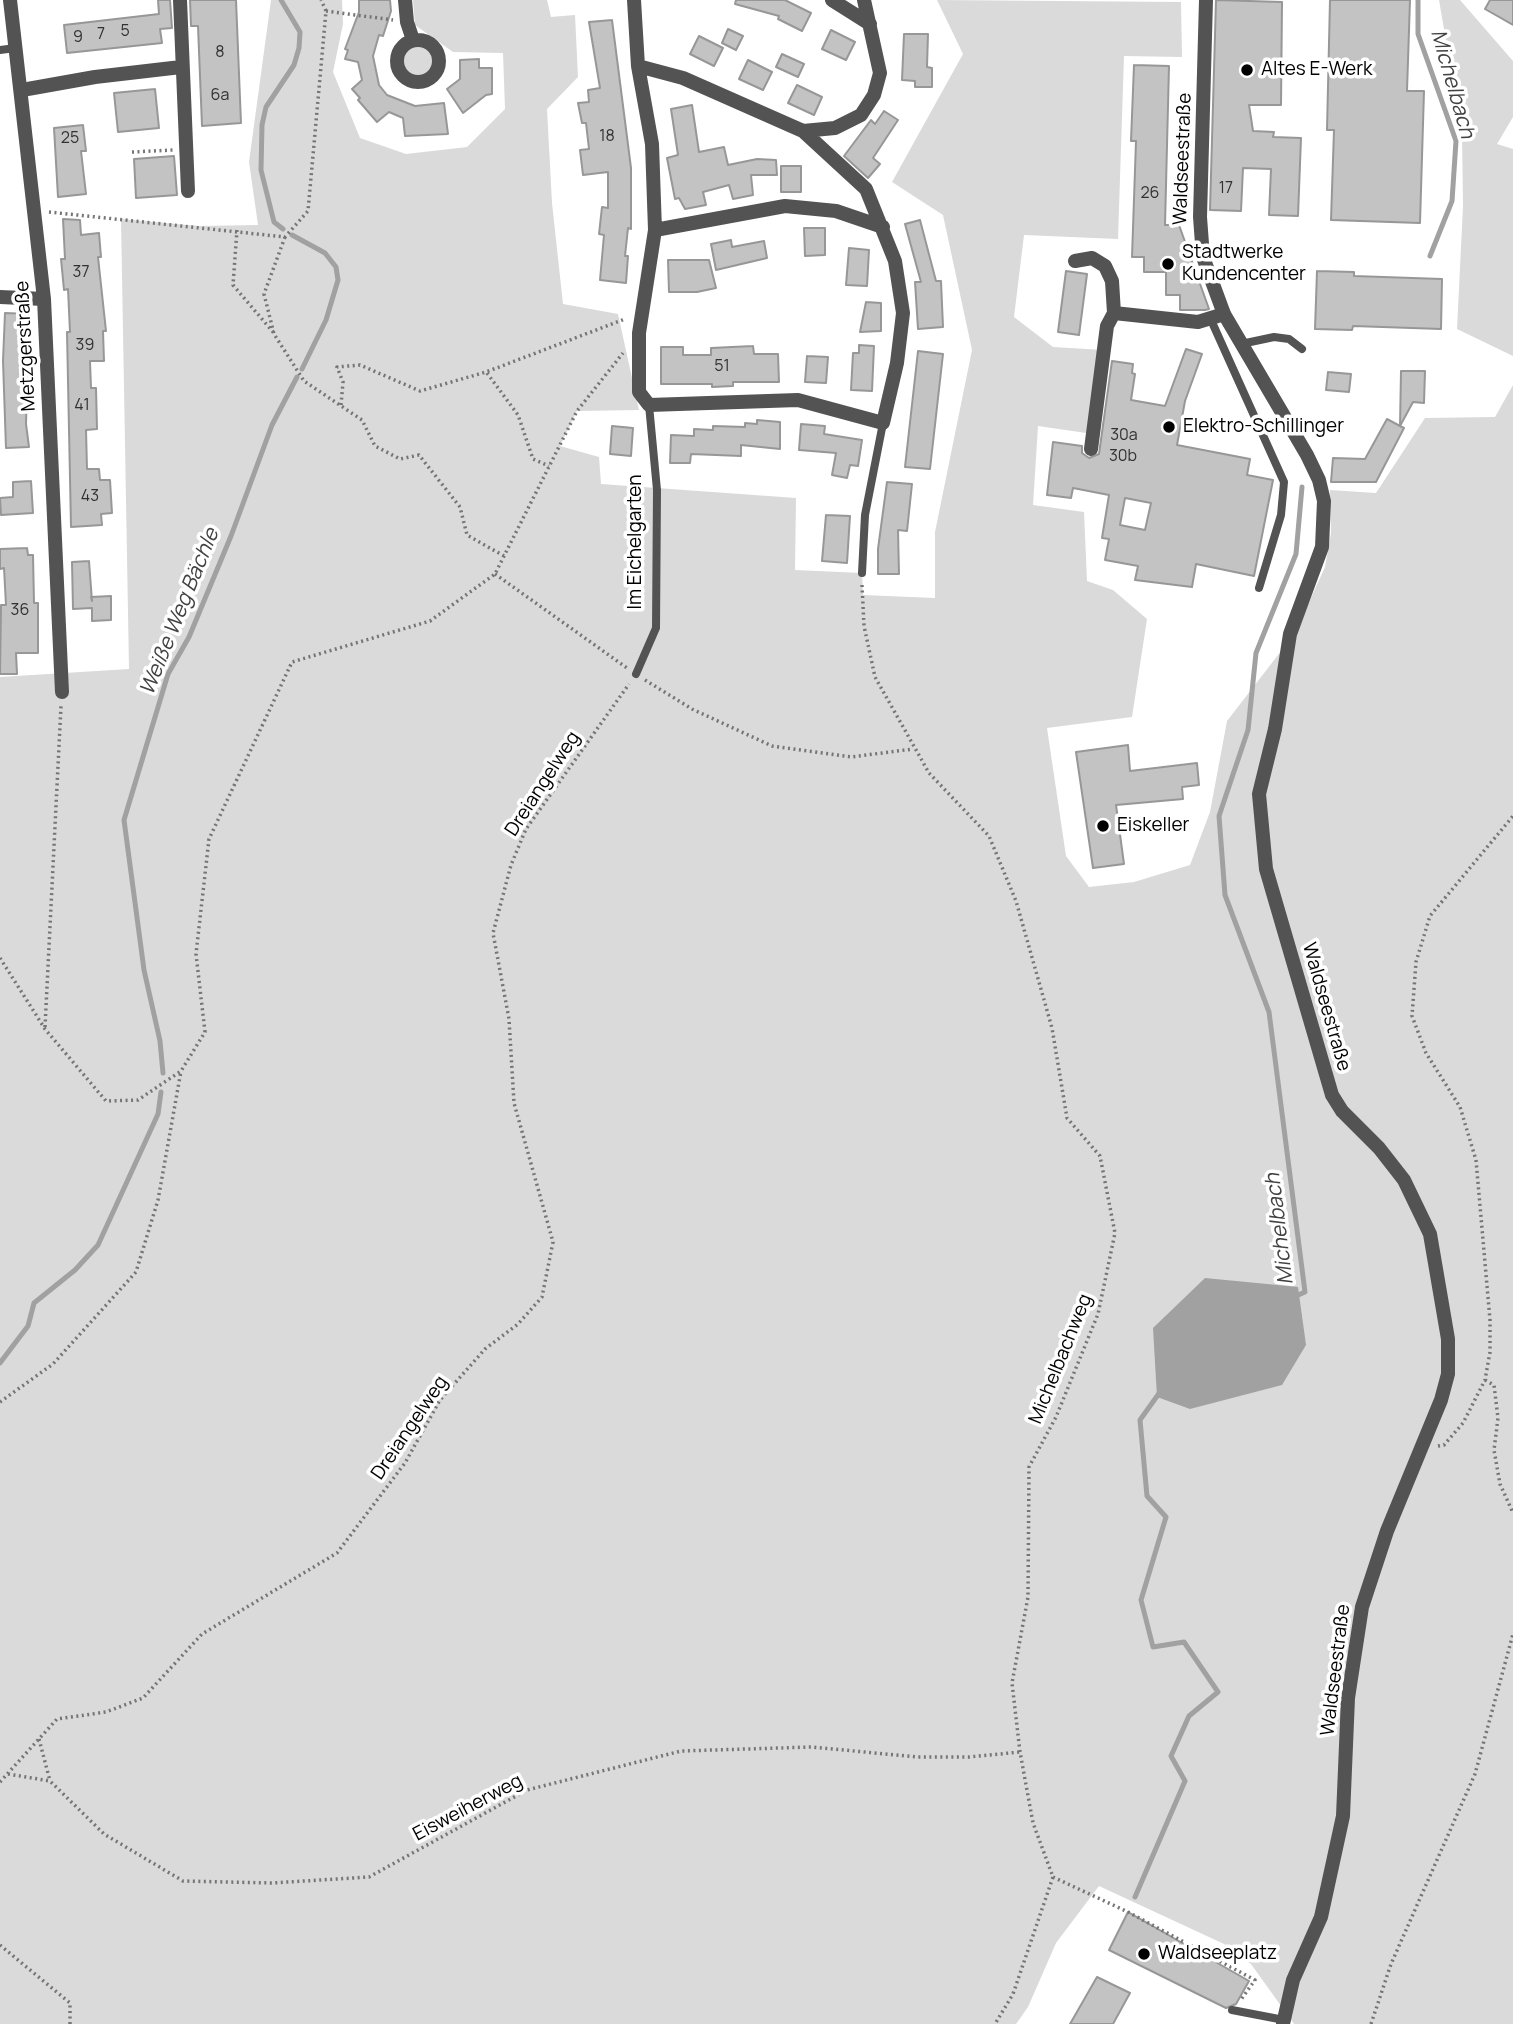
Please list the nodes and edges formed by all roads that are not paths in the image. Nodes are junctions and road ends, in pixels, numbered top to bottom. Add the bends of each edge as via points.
1 (10, 0) edge
2 (180, 0) edge
3 (405, 0) edge
4 (634, 0) edge
5 (832, 0) edge
6 (864, 0) edge
7 (1206, 0) edge
8 (870, 24) junction
9 (413, 40) dead end
10 (15, 48) junction
11 (0, 50) edge
12 (638, 66) junction
13 (181, 67) junction
14 (22, 90) junction
15 (803, 131) junction
16 (188, 191) dead end
17 (883, 227) junction
18 (655, 230) junction
19 (1075, 261) dead end
20 (0, 297) edge
21 (44, 299) junction
22 (1114, 313) junction
23 (1217, 317) junction
24 (1241, 344) junction
25 (1302, 349) dead end
26 (649, 405) junction
27 (883, 423) junction
28 (1091, 449) dead end
29 (862, 573) road end
30 (1259, 589) dead end
31 (636, 674) road end
32 (62, 692) road end
33 (1232, 2010) road end
34 (1284, 2022) edge

1 - 10 street, Metzgerstraße
2 - 13 street
3 - 9 street
4 - 12 street, Im Eichelgarten
5 - 8 street
6 - 8 street
7 - 23 street, Waldseestraße via 1200,238
8 - 15 street via 880,73 874,95 861,115 835,128
10 - 11 lane
10 - 14 street, Metzgerstraße
12 - 15 street via 683,78
12 - 18 street, Im Eichelgarten via 652,144
13 - 14 street
13 - 16 street
14 - 21 street, Metzgerstraße
15 - 17 street via 866,189
17 - 18 street via 836,211 785,206
17 - 27 street via 895,261 902,313 897,363
18 - 26 street, Im Eichelgarten via 639,333 639,392
19 - 22 street via 1092,258 1105,266 1112,281
20 - 21 street
21 - 32 street, Metzgerstraße
22 - 23 street
22 - 28 street via 1107,326
23 - 24 street, Waldseestraße
23 - 30 lane via 1284,482 1281,515
24 - 25 lane via 1274,337 1289,339
24 - 34 street, Waldseestraße via 1307,455 1324,501 1322,547 1290,634 1259,794 1266,869 1332,1095 1404,1180 1430,1234 1448,1339 1448,1374 1362,1607 1348,1698 1343,1816 1321,1917 1293,1980
26 - 27 street via 798,400
26 - 31 lane, Im Eichelgarten via 657,490 656,628
27 - 29 lane via 865,515
33 - 34 lane

